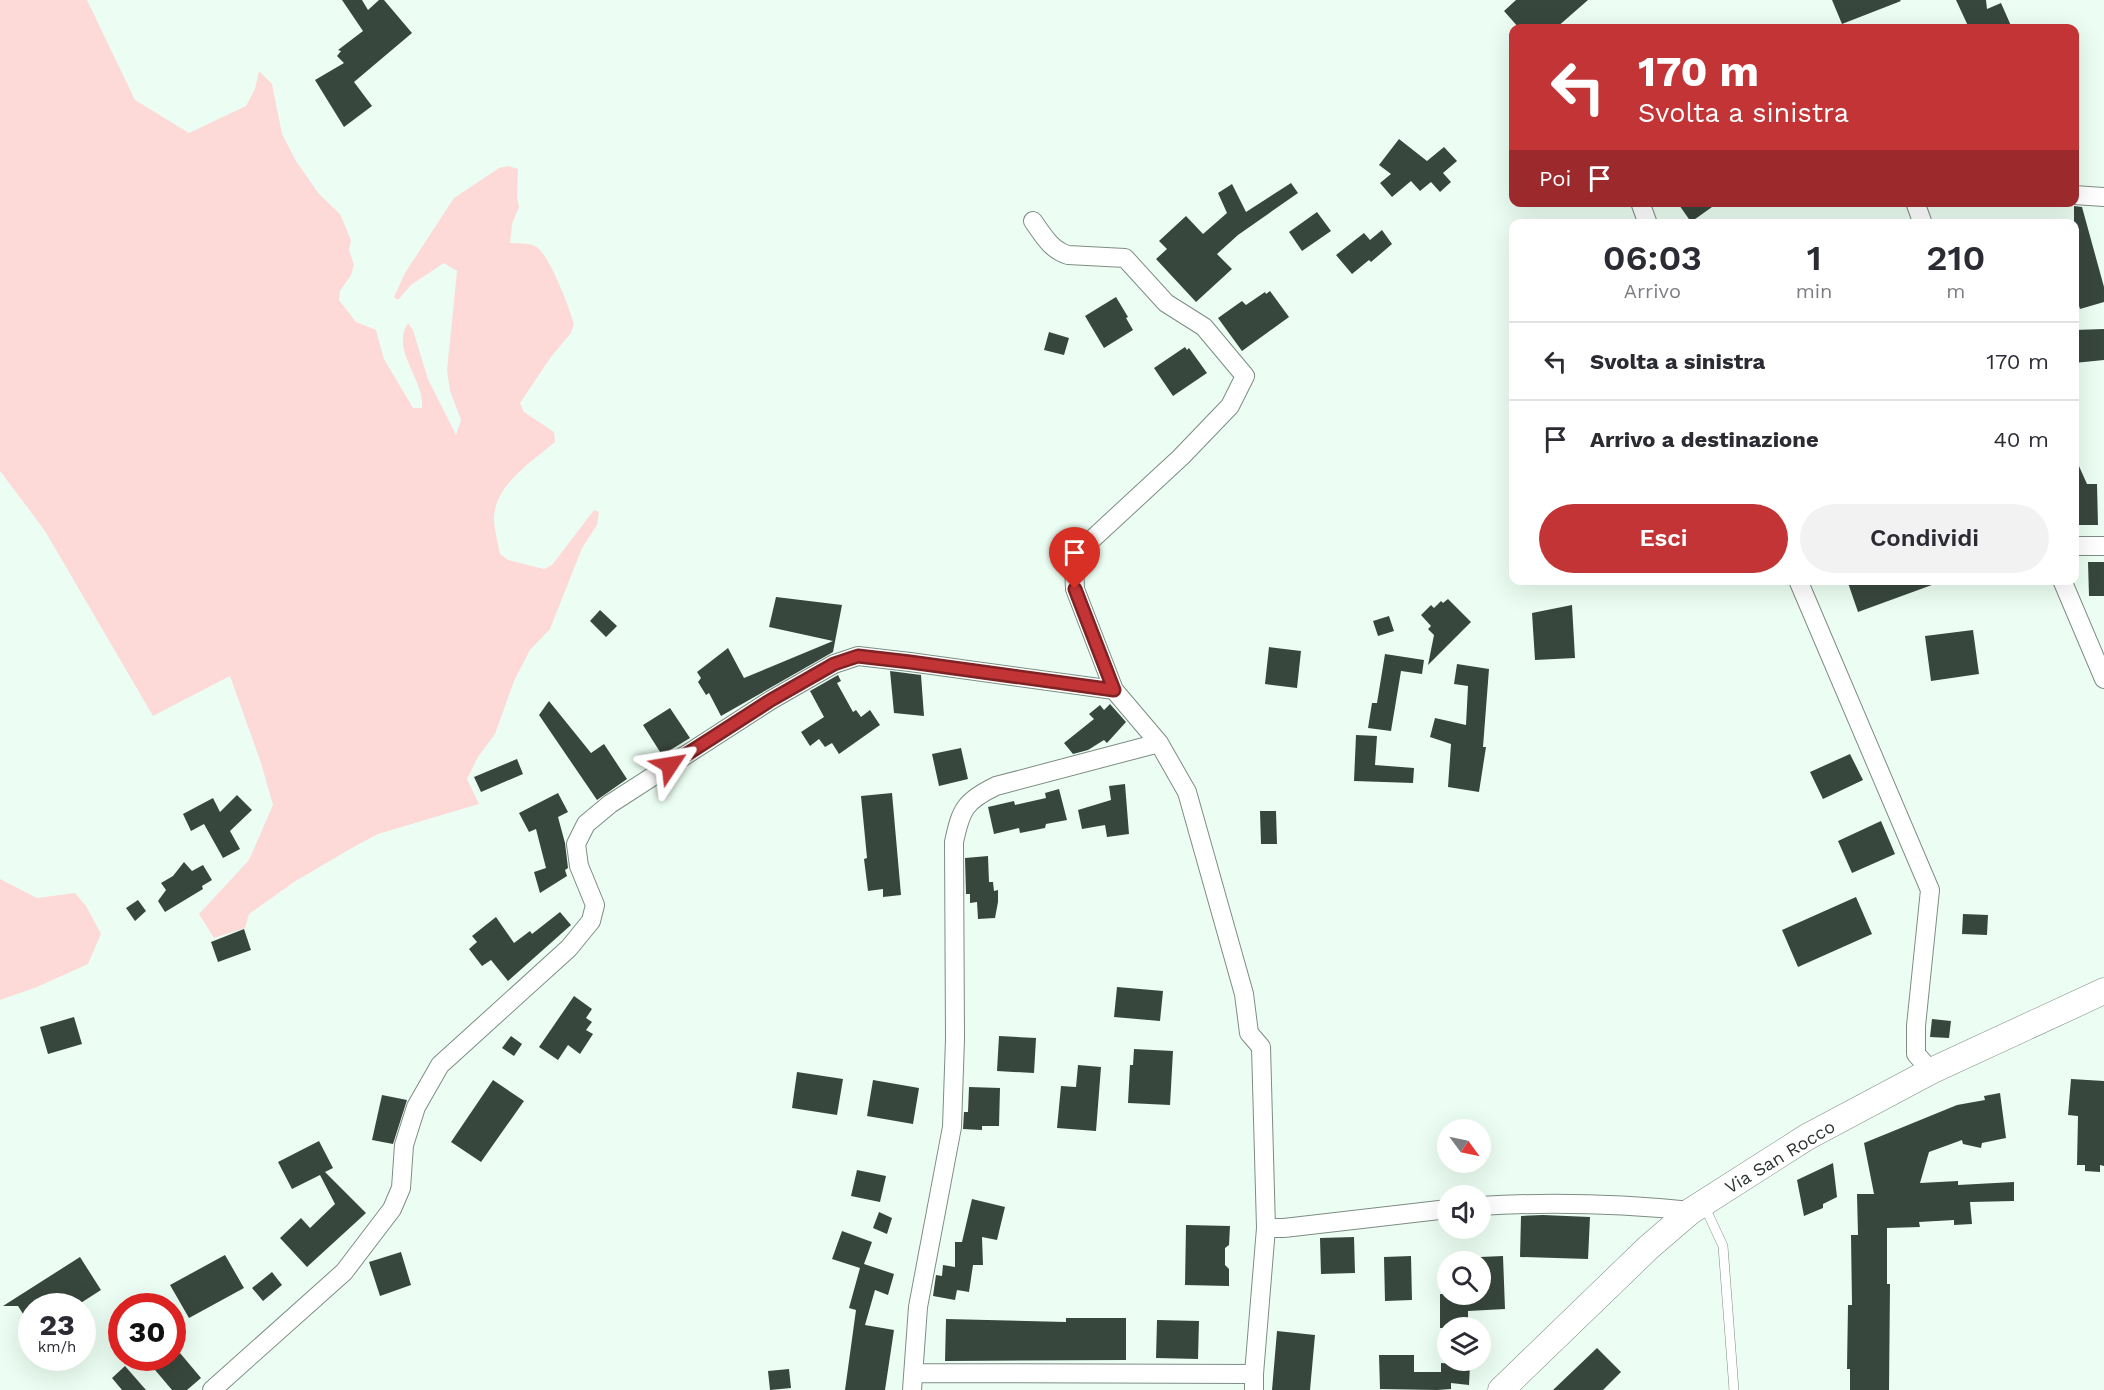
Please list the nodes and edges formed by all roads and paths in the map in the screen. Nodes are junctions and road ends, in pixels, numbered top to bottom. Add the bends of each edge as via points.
1 (2079, 195) edge
2 (2104, 197) edge
3 (1033, 221) dead end
4 (2079, 546) edge
5 (2104, 546) edge
6 (1800, 585) edge
7 (2064, 585) edge
8 (2104, 679) edge
9 (1114, 690) junction
10 (1159, 743) junction
11 (2104, 991) edge
12 (1931, 1071) junction
13 (1491, 1205) edge
14 (1697, 1208) junction
15 (1437, 1210) edge
16 (1266, 1228) junction
17 (913, 1381) edge
18 (1254, 1382) edge
19 (212, 1390) edge
20 (1501, 1390) edge
21 (1734, 1390) edge

1 - 2 street
3 - 9 street via 1059,253 1125,258 1166,303 1204,327 1245,376 1230,406 1087,544 1074,564 1075,589
4 - 5 street
6 - 12 street via 1930,890 1916,1054
7 - 8 street
9 - 10 street
9 - 19 street via 858,656 834,664 771,700 610,804 586,824 576,844 579,866 595,905 591,921 569,948 440,1065 416,1107 404,1145 401,1188 392,1209 344,1272
10 - 16 street via 1187,792 1244,994 1249,1033 1261,1047
10 - 17 street via 996,786 976,796 959,815 954,842 952,1127 918,1307
11 - 12 street, Via San Rocco
12 - 14 street, Via San Rocco via 1808,1137
13 - 14 street
14 - 20 street, Via San Rocco via 1649,1247
14 - 21 lane via 1723,1246
15 - 16 street
16 - 18 street
17 - 18 street

